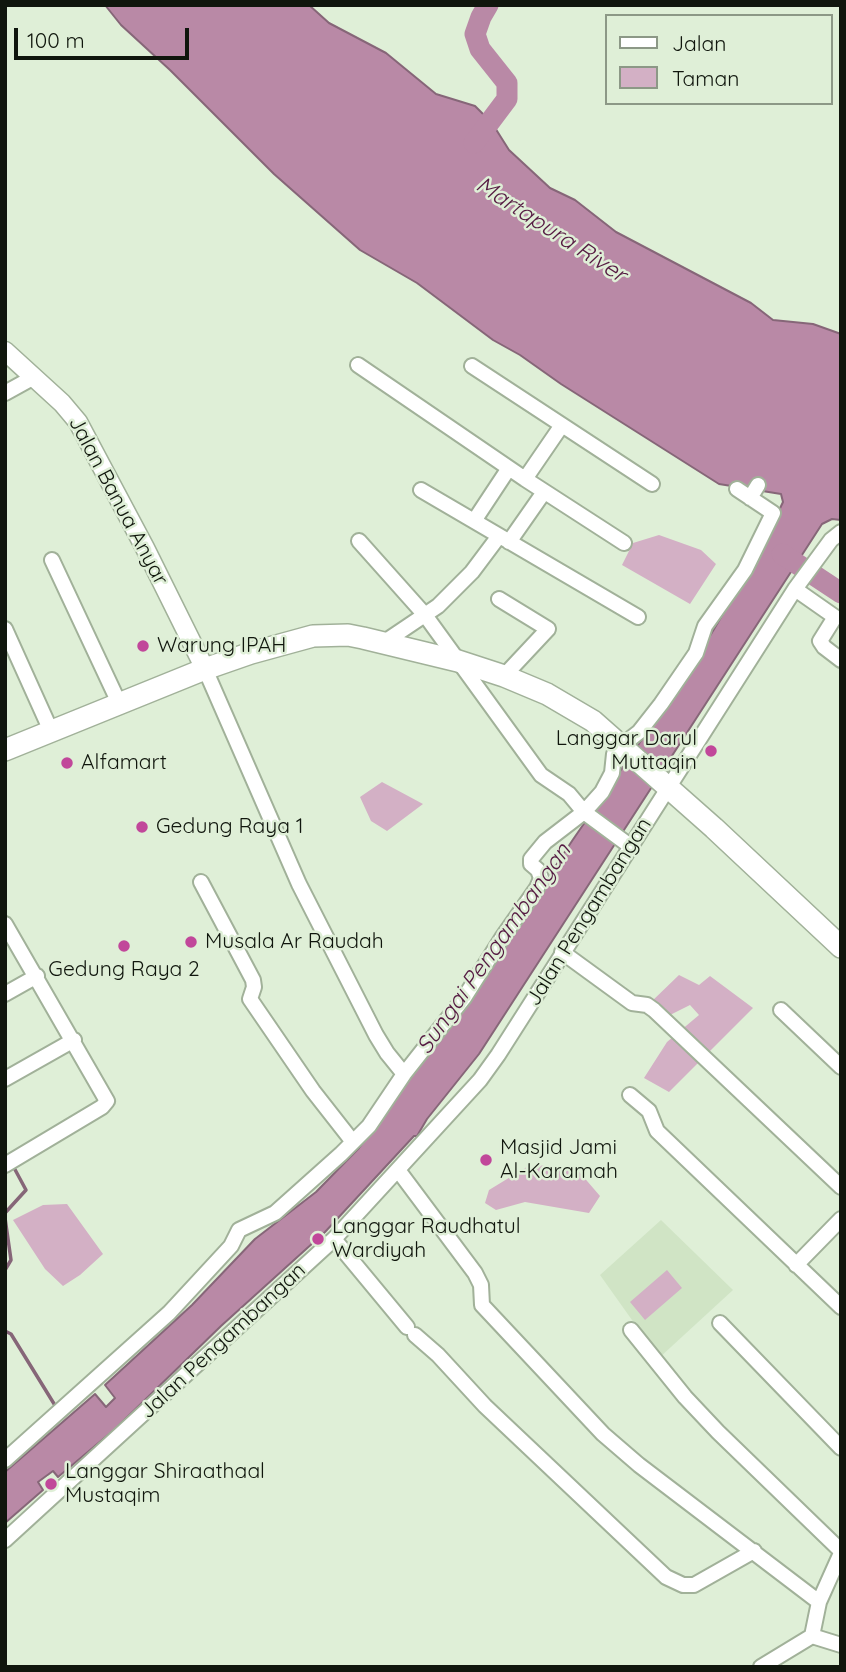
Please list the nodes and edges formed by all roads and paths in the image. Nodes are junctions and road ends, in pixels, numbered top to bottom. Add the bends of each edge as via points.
1 (5, 351) edge
2 (358, 365) dead end
3 (472, 366) dead end
4 (34, 377) junction
5 (5, 393) edge
6 (562, 425) junction
7 (509, 468) junction
8 (526, 479) junction
9 (652, 484) dead end
10 (421, 489) dead end
11 (737, 489) dead end
12 (544, 492) junction
13 (474, 521) junction
14 (841, 531) edge
15 (504, 539) junction
16 (359, 541) dead end
17 (624, 542) dead end
18 (52, 560) dead end
19 (795, 589) junction
20 (499, 599) dead end
21 (425, 615) junction
22 (638, 617) dead end
23 (5, 629) edge
24 (383, 643) junction
25 (841, 660) edge
26 (458, 661) junction
27 (205, 669) junction
28 (504, 676) junction
29 (118, 703) junction
30 (51, 731) junction
31 (625, 749) junction
32 (5, 750) edge
33 (664, 783) junction
34 (586, 813) junction
35 (625, 843) junction
36 (201, 882) dead end
37 (5, 924) edge
38 (841, 947) edge
39 (562, 952) junction
40 (37, 976) junction
41 (5, 994) edge
42 (781, 1010) dead end
43 (74, 1040) junction
44 (841, 1067) edge
45 (404, 1074) junction
46 (5, 1079) edge
47 (630, 1095) dead end
48 (353, 1142) junction
49 (11, 1162) edge
50 (398, 1170) junction
51 (841, 1187) edge
52 (841, 1219) edge
53 (334, 1239) junction
54 (796, 1265) junction
55 (841, 1307) edge
56 (720, 1323) dead end
57 (631, 1330) dead end
58 (841, 1448) edge
59 (5, 1460) edge
60 (5, 1540) edge
61 (754, 1551) junction
62 (841, 1552) edge
63 (819, 1602) junction
64 (812, 1636) junction
65 (841, 1645) edge
66 (761, 1667) edge

1 - 4 street, Jalan Banua Anyar
2 - 7 street
3 - 6 street
4 - 5 street
4 - 27 street, Jalan Banua Anyar via 78,422
6 - 8 street
6 - 9 street
7 - 8 street
7 - 13 street
8 - 12 street
10 - 13 street
11 - 31 street via 754,492 773,513 749,562 705,626 699,648
12 - 15 street
12 - 17 street
13 - 15 street
14 - 19 street, Jalan Pengambangan
15 - 21 street
15 - 22 street
16 - 21 street
18 - 29 street
19 - 25 street via 835,617 820,641
19 - 33 street, Jalan Pengambangan
20 - 28 street via 548,629
21 - 24 street
21 - 26 street
23 - 30 street
24 - 26 main road
24 - 27 main road via 348,635 313,636
26 - 28 main road
26 - 34 street via 541,775 569,794
27 - 29 main road
27 - 45 street via 305,896 376,1035
28 - 31 main road via 593,721
29 - 30 main road
30 - 32 main road
31 - 33 main road
31 - 34 street via 614,755 609,780
33 - 35 street, Jalan Pengambangan
33 - 38 main road
34 - 35 street
34 - 45 street via 552,835 531,859 541,878 537,888 464,998
35 - 39 street, Jalan Pengambangan
36 - 48 street via 253,980 250,999
37 - 40 street
39 - 50 street, Jalan Pengambangan via 488,1070
39 - 51 street via 632,1003 654,1010
40 - 41 street
40 - 43 street
42 - 44 street
43 - 46 street
43 - 49 street via 106,1096 105,1104
45 - 48 street
47 - 54 street via 649,1111 657,1131
48 - 59 street via 275,1213 239,1230 231,1246 169,1313
50 - 53 street, Jalan Pengambangan
50 - 61 street via 475,1273 482,1305 618,1448
52 - 54 street
53 - 60 street, Jalan Pengambangan
53 - 61 street via 411,1331 666,1577 694,1585
54 - 55 street
56 - 58 street
57 - 62 street via 718,1432
61 - 63 street
62 - 63 street
63 - 64 street
64 - 65 street
64 - 66 street

